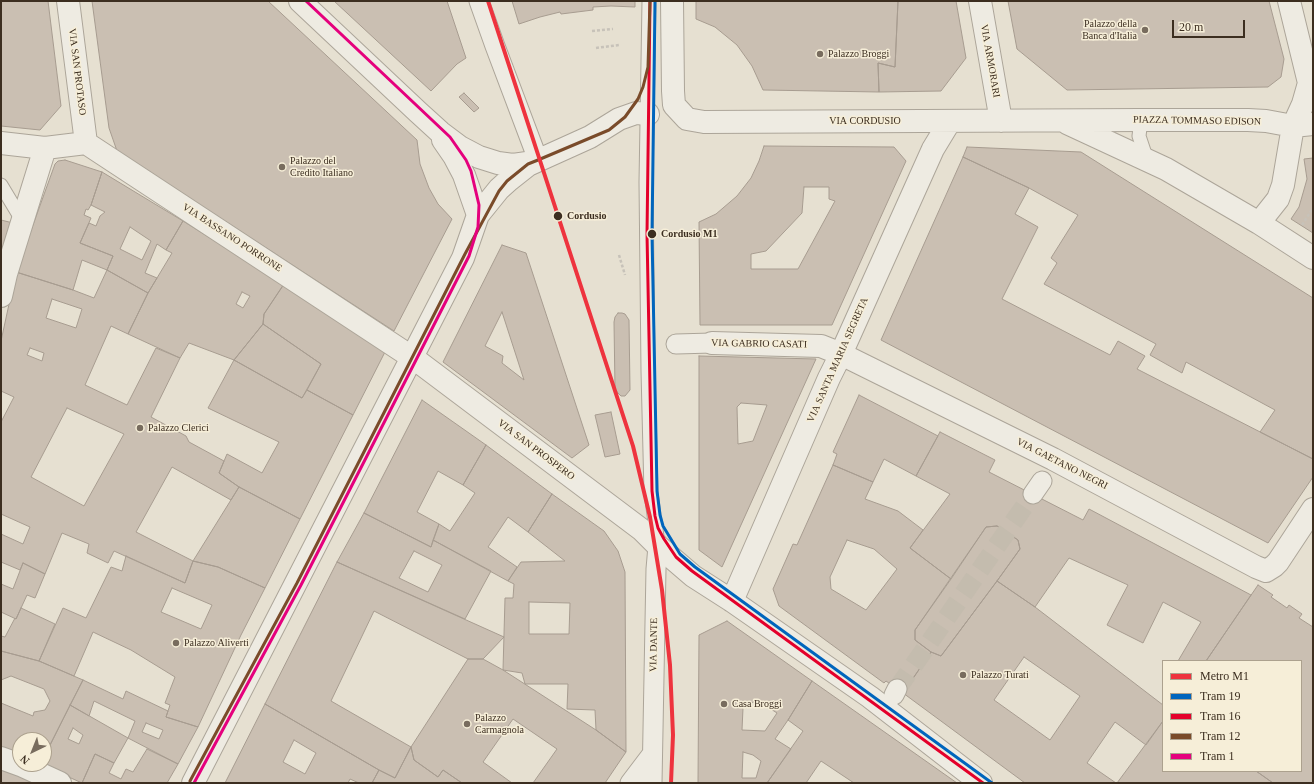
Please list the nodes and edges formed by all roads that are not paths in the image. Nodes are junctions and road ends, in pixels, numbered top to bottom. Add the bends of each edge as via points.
1 (68, 1) edge
2 (300, 1) edge
3 (479, 1) edge
4 (980, 1) edge
5 (1290, 1) edge
6 (649, 7) edge
7 (672, 8) edge
8 (418, 112) junction
9 (648, 114) junction
10 (1141, 120) junction
11 (950, 121) junction
12 (1001, 121) junction
13 (1062, 121) junction
14 (1303, 126) edge
15 (1, 143) edge
16 (86, 143) junction
17 (44, 148) junction
18 (538, 160) junction
19 (1147, 160) junction
20 (1, 185) edge
21 (22, 220) junction
22 (476, 220) junction
23 (1259, 223) junction
24 (1313, 258) edge
25 (1, 296) edge
26 (712, 343) joint
27 (676, 344) dead end
28 (841, 354) junction
29 (412, 357) junction
30 (1313, 509) edge
31 (658, 546) junction
32 (732, 601) junction
33 (652, 754) junction
34 (1, 758) edge
35 (60, 783) edge
36 (193, 783) edge
37 (630, 783) edge
38 (652, 783) edge
39 (981, 783) edge

1 - 16 street, VIA SAN PROTASO
2 - 8 street
3 - 18 street
4 - 12 street, VIA ARMORARI
5 - 14 street via 1309,83 1303,104
6 - 9 lane, VIA DANTE
7 - 11 street, VIA CORDUSIO via 674,105 687,119 704,122
8 - 18 street via 444,136 479,157 513,165
8 - 22 street via 439,134 454,156 464,175
9 - 18 street via 636,113 619,119 590,137
9 - 31 lane, VIA DANTE via 646,220 651,493
10 - 13 street, PIAZZA TOMMASO EDISON
10 - 14 street, PIAZZA TOMMASO EDISON via 1248,120
10 - 19 lane via 1139,136
11 - 12 street, VIA CORDUSIO
11 - 28 street, VIA SANTA MARIA SEGRETA via 934,149
12 - 13 street, VIA CORDUSIO
13 - 19 street
14 - 23 street via 1278,199
15 - 17 street
16 - 17 street
16 - 29 street, VIA BASSANO PORRONE
17 - 21 street
18 - 22 street via 499,189
19 - 23 street
20 - 21 lane
21 - 25 street
22 - 29 street via 463,258
23 - 24 street
26 - 27 street, VIA GABRIO CASATI
26 - 28 street, VIA GABRIO CASATI via 821,346
28 - 30 street, VIA GAETANO NEGRI via 1053,459 1266,571 1278,562
28 - 32 street, VIA SANTA MARIA SEGRETA
29 - 31 street, VIA SAN PROSPERO via 642,530
29 - 36 street
31 - 32 street, VIA SAN PROSPERO via 693,576
31 - 33 street, VIA DANTE
32 - 39 street, VIA SAN PROSPERO via 870,697
33 - 37 street
33 - 38 street, VIA DANTE
34 - 35 street

